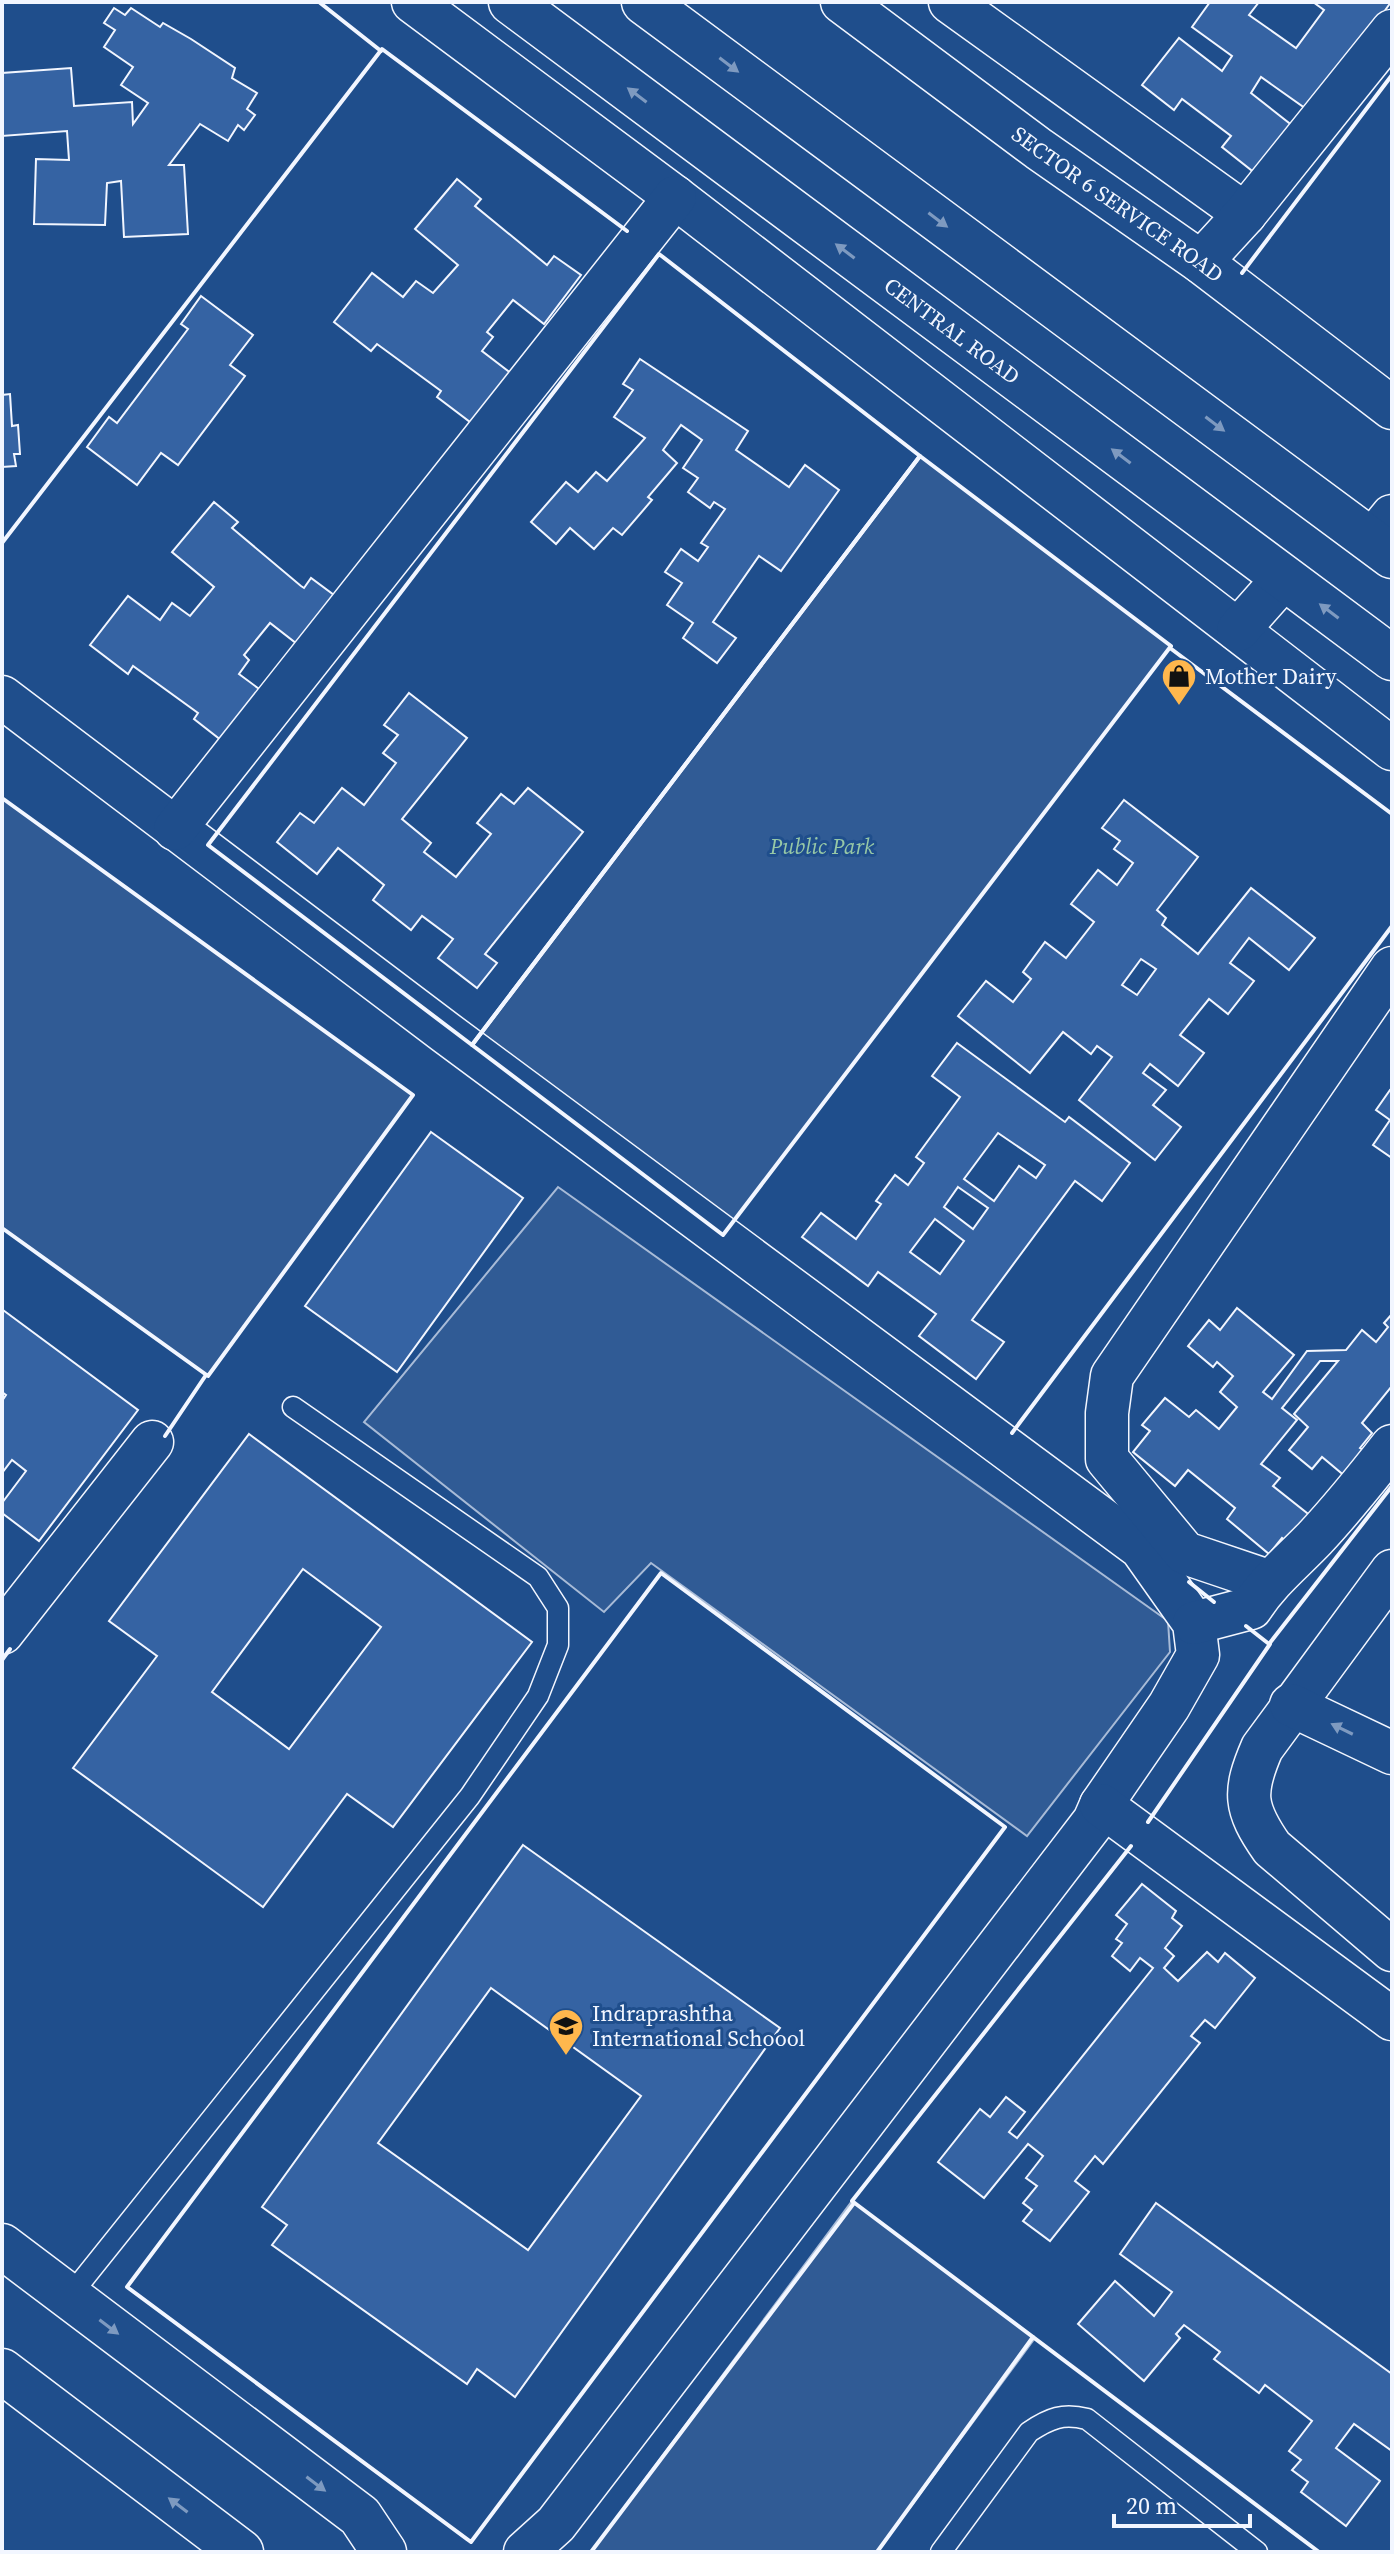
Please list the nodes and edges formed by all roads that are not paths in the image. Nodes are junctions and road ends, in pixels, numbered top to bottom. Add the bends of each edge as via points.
1 (413, 2) edge
2 (511, 2) edge
3 (644, 2) edge
4 (842, 2) edge
5 (950, 2) edge
6 (1392, 31) edge
7 (675, 197) junction
8 (1245, 214) junction
9 (1201, 262) junction
10 (1386, 390) edge
11 (1385, 538) edge
12 (1284, 578) junction
13 (1238, 630) junction
14 (1392, 658) edge
15 (2, 697) edge
16 (1392, 749) edge
17 (175, 829) junction
18 (1392, 968) edge
19 (293, 1407) dead end
20 (152, 1442) dead end
21 (1392, 1446) edge
22 (1392, 1571) edge
23 (1268, 1581) junction
24 (1194, 1623) junction
25 (2, 1633) edge
26 (1291, 1705) junction
27 (1392, 1753) edge
28 (1101, 1805) junction
29 (1392, 1950) edge
30 (1392, 2019) edge
31 (2, 2246) edge
32 (69, 2297) junction
33 (2, 2371) edge
34 (241, 2552) edge
35 (384, 2552) edge
36 (525, 2552) edge
37 (941, 2552) edge
38 (1257, 2552) edge

1 - 7 street
12 -> 2 main road, CENTRAL ROAD
3 -> 11 main road
4 - 9 street, SECTOR 6 SERVICE ROAD
5 - 8 street
6 - 8 street
7 - 13 street
7 - 17 street
8 - 9 street
9 - 10 street, SECTOR 6 SERVICE ROAD
12 - 13 street
14 -> 12 main road, CENTRAL ROAD
13 - 16 street
15 - 17 street
17 - 24 street via 1141,1548
18 - 23 street via 1112,1376 1107,1459 1185,1553
19 - 32 lane via 538,1577 558,1608 558,1645 538,1696 470,1796
20 - 25 street
21 - 23 street via 1345,1506
22 - 26 street
23 - 24 street via 1251,1608
24 - 28 street via 1198,1655
27 -> 26 street
26 - 29 street via 1249,1777 1247,1801 1258,1828 1272,1848
28 - 30 street
28 - 36 street via 1094,1821 556,2524
31 - 32 main road
32 -> 35 main road via 360,2516
34 -> 33 main road
37 - 38 lane via 1029,2432 1068,2414 1087,2419

